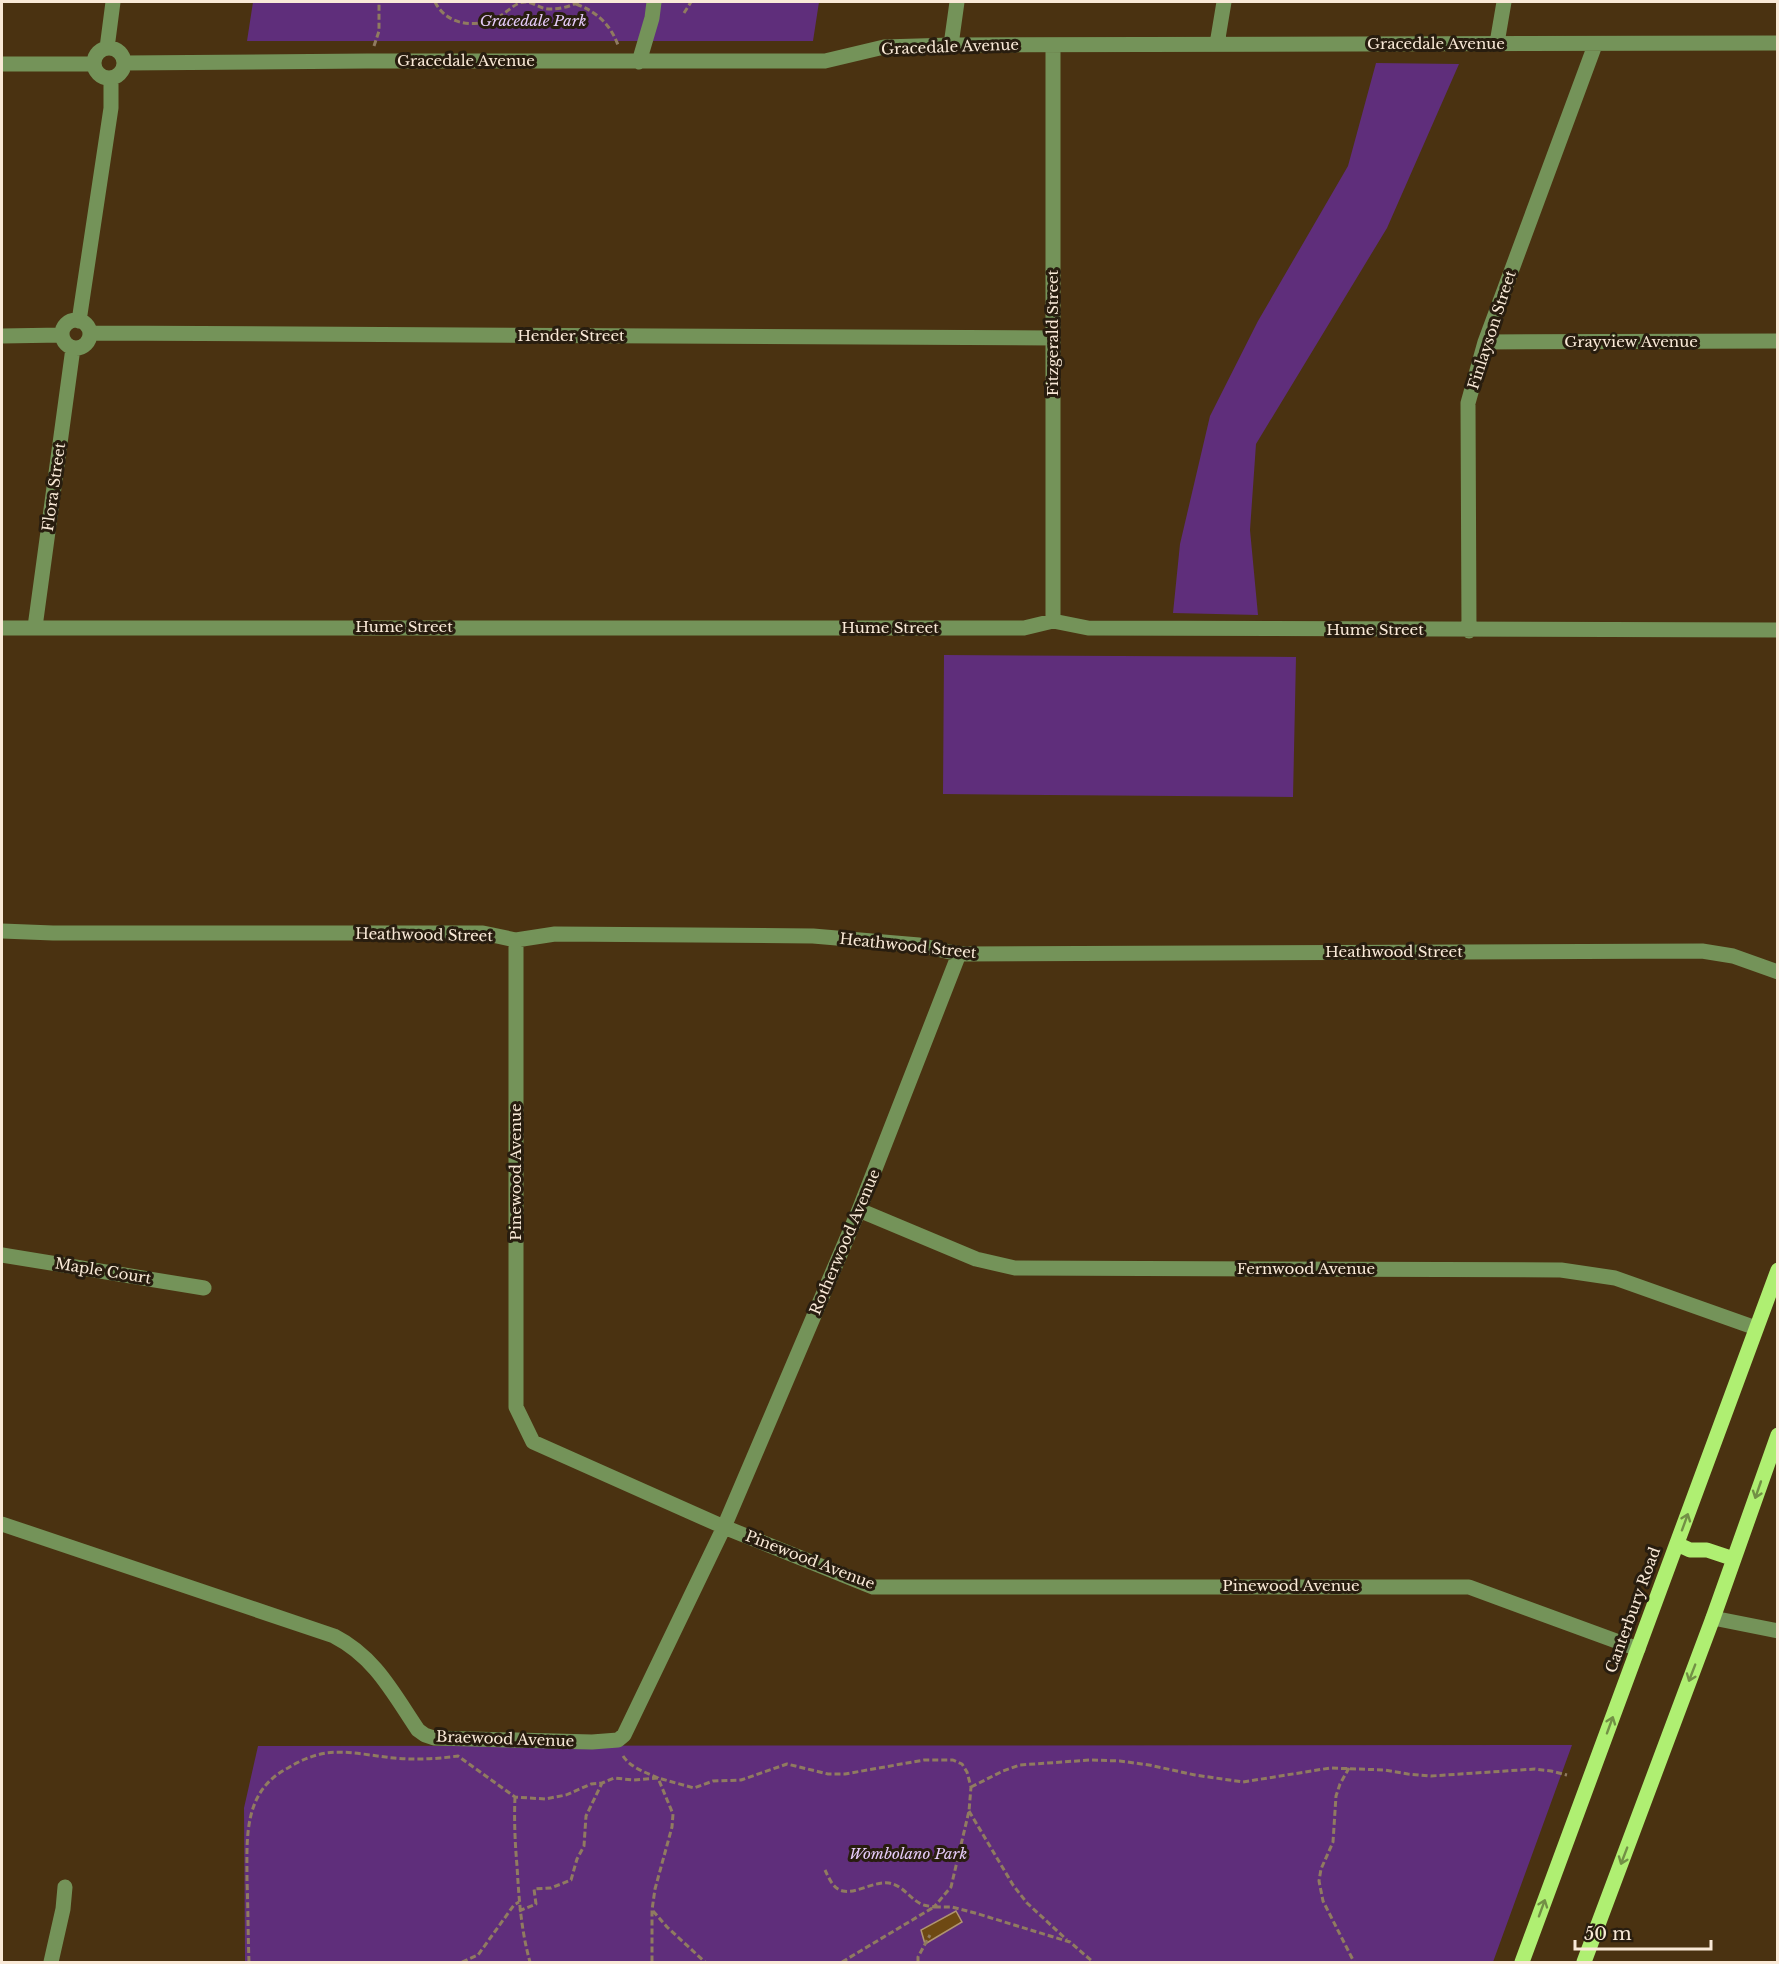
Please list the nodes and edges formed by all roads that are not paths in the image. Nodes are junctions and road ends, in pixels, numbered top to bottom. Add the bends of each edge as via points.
1 (113, 2) edge
2 (957, 2) edge
3 (1224, 2) edge
4 (1504, 2) edge
5 (657, 3) edge
6 (1497, 43) junction
7 (1778, 43) edge
8 (1217, 44) junction
9 (951, 45) junction
10 (1053, 45) junction
11 (1595, 45) junction
12 (107, 48) junction
13 (639, 62) junction
14 (124, 63) junction
15 (2, 64) edge
16 (93, 64) junction
17 (111, 79) junction
18 (79, 321) junction
19 (90, 333) junction
20 (62, 335) junction
21 (2, 336) edge
22 (1053, 338) junction
23 (1778, 341) edge
24 (1485, 342) junction
25 (74, 348) junction
26 (1053, 621) junction
27 (2, 627) edge
28 (35, 627) junction
29 (1778, 630) edge
30 (1469, 631) junction
31 (2, 931) edge
32 (516, 940) junction
33 (959, 954) junction
34 (1778, 972) edge
35 (859, 1210) junction
36 (2, 1255) edge
37 (1778, 1270) edge
38 (204, 1288) dead end
39 (1756, 1328) junction
40 (1778, 1435) edge
41 (2, 1524) edge
42 (724, 1527) junction
43 (1677, 1544) junction
44 (1734, 1559) junction
45 (1713, 1618) junction
46 (1778, 1631) edge
47 (1638, 1648) junction
48 (65, 1887) dead end
49 (51, 1962) edge
50 (1522, 1962) edge
51 (1584, 1962) edge

1 - 12 street
2 - 9 street
3 - 8 street
4 - 6 street
5 - 13 street
6 - 8 street, Gracedale Avenue
6 - 11 street, Gracedale Avenue
7 - 11 street, Gracedale Avenue
8 - 10 street, Gracedale Avenue
9 - 10 street, Gracedale Avenue
9 - 13 street, Gracedale Avenue via 884,46 825,61
10 - 22 street, Fitzgerald Street
11 - 24 street, Finlayson Street
12 - 14 street via 120,53
12 - 16 street via 97,53
13 - 14 street, Gracedale Avenue
14 - 17 street via 119,75
15 - 16 street
16 - 17 street via 99,75
17 - 18 street via 111,108
18 - 19 street via 87,325
18 - 20 street via 67,324
19 - 22 street, Hender Street
19 - 25 street via 85,345
20 - 21 street
20 - 25 street
22 - 26 street, Fitzgerald Street
23 - 24 street, Grayview Avenue
24 - 30 street, Finlayson Street via 1468,403
25 - 28 street, Flora Street
26 - 28 street, Hume Street via 1024,628
26 - 30 street, Hume Street via 1088,628
27 - 28 street, Hume Street
29 - 30 street, Hume Street
31 - 32 street, Heathwood Street via 483,933
32 - 33 street, Heathwood Street via 555,934 813,936 919,945
32 - 42 street, Pinewood Avenue via 516,1407 533,1442
33 - 34 street, Heathwood Street via 1702,951 1733,956
33 - 35 street, Rotherwood Avenue
35 - 39 street, Fernwood Avenue via 976,1259 1015,1268 1562,1270 1615,1278
35 - 42 street, Rotherwood Avenue
36 - 38 street, Maple Court
37 - 39 main road, Canterbury Road
43 -> 39 main road, Canterbury Road
40 -> 44 main road
41 - 42 street, Braewood Avenue via 352,1645 369,1660 425,1736 592,1742 618,1740 624,1735
42 - 47 street, Pinewood Avenue via 873,1587 1469,1587
43 - 44 main road
43 - 47 main road, Canterbury Road
44 - 45 main road
45 - 46 street
45 -> 51 main road
50 -> 47 main road, Canterbury Road
48 - 49 street

